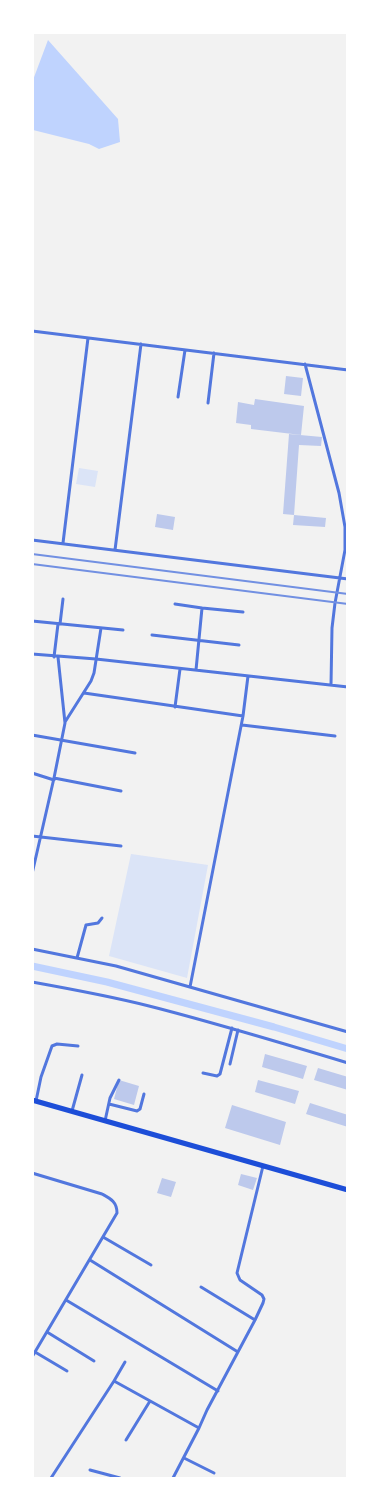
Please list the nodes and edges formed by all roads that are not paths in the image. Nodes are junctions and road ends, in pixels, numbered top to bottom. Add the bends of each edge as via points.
1 (32, 331) edge
2 (88, 338) junction
3 (142, 344) junction
4 (185, 350) junction
5 (214, 353) junction
6 (305, 364) junction
7 (348, 370) edge
8 (178, 397) dead end
9 (208, 403) dead end
10 (32, 540) edge
11 (63, 543) junction
12 (115, 550) junction
13 (339, 578) junction
14 (348, 579) edge
15 (63, 598) dead end
16 (175, 604) dead end
17 (202, 608) junction
18 (244, 612) dead end
19 (32, 621) edge
20 (59, 624) junction
21 (101, 628) junction
22 (123, 630) dead end
23 (152, 635) dead end
24 (198, 640) junction
25 (238, 645) dead end
26 (32, 654) edge
27 (56, 657) junction
28 (96, 659) junction
29 (180, 669) junction
30 (196, 670) junction
31 (248, 676) junction
32 (331, 686) junction
33 (348, 687) edge
34 (84, 693) junction
35 (176, 707) junction
36 (243, 716) junction
37 (65, 723) junction
38 (242, 725) junction
39 (32, 735) edge
40 (335, 736) dead end
41 (61, 740) junction
42 (134, 754) dead end
43 (32, 774) edge
44 (54, 779) junction
45 (121, 791) dead end
46 (32, 836) edge
47 (41, 838) junction
48 (121, 846) dead end
49 (32, 874) edge
50 (102, 918) dead end
51 (32, 949) edge
52 (77, 958) junction
53 (32, 982) edge
54 (190, 987) junction
55 (232, 1028) junction
56 (238, 1030) junction
57 (348, 1032) edge
58 (78, 1046) dead end
59 (348, 1063) edge
60 (230, 1064) dead end
61 (203, 1073) dead end
62 (82, 1075) dead end
63 (119, 1080) dead end
64 (144, 1094) dead end
65 (34, 1100) edge
66 (109, 1104) junction
67 (72, 1111) junction
68 (105, 1121) junction
69 (263, 1166) junction
70 (32, 1173) edge
71 (348, 1190) edge
72 (103, 1237) junction
73 (90, 1260) junction
74 (151, 1265) dead end
75 (201, 1287) dead end
76 (66, 1300) junction
77 (255, 1320) junction
78 (47, 1332) junction
79 (35, 1352) junction
80 (238, 1352) junction
81 (32, 1357) edge
82 (94, 1361) dead end
83 (124, 1362) dead end
84 (67, 1371) dead end
85 (114, 1381) junction
86 (218, 1391) junction
87 (150, 1401) junction
88 (199, 1428) junction
89 (126, 1440) dead end
90 (184, 1458) junction
91 (90, 1470) dead end
92 (214, 1473) dead end
93 (51, 1478) edge
94 (120, 1478) edge
95 (173, 1478) edge

1 - 2 street
2 - 3 street
2 - 11 street
3 - 4 street
3 - 12 street
4 - 5 street
4 - 8 street
5 - 6 street
5 - 9 street
6 - 7 street
6 - 13 street via 345,527 345,550
10 - 11 street
11 - 12 street
12 - 13 street
13 - 14 street
13 - 32 street via 332,628
15 - 20 street
16 - 17 street
17 - 18 street
17 - 24 street
19 - 20 street
20 - 21 street
20 - 27 street
21 - 22 street
21 - 28 street
23 - 24 street
24 - 25 street
24 - 30 street
26 - 27 street
27 - 28 street
27 - 37 street
28 - 29 street
28 - 34 street via 91,681
29 - 30 street
29 - 35 street
30 - 31 street
31 - 32 street
31 - 36 street
32 - 33 street
34 - 35 street
34 - 37 street
35 - 36 street
36 - 38 street
37 - 41 street
38 - 40 street
38 - 54 street
39 - 41 street
41 - 42 street
41 - 44 street
43 - 44 street
44 - 45 street
44 - 47 street
46 - 47 street
47 - 48 street
47 - 49 street
50 - 52 street via 98,923 86,925
51 - 52 street
52 - 54 street
53 - 55 street via 148,1005
54 - 57 street
55 - 56 street
55 - 61 street via 220,1074
56 - 59 street
56 - 60 street
58 - 65 street via 52,1046
62 - 67 street
63 - 66 street
64 - 66 street via 137,1111
65 - 67 main road
66 - 68 street
67 - 68 main road
68 - 69 main road
69 - 71 main road
69 - 77 street via 237,1273 240,1280 264,1298
70 - 72 street via 112,1199 117,1213
72 - 73 street
72 - 74 street
73 - 76 street
73 - 80 street
75 - 77 street
76 - 78 street
76 - 86 street
77 - 80 street
78 - 79 street
78 - 82 street
79 - 81 street
79 - 84 street
80 - 86 street
83 - 85 street
85 - 87 street
85 - 93 street
86 - 88 street
87 - 88 street
87 - 89 street
88 - 90 street
90 - 92 street
90 - 95 street
91 - 94 street

